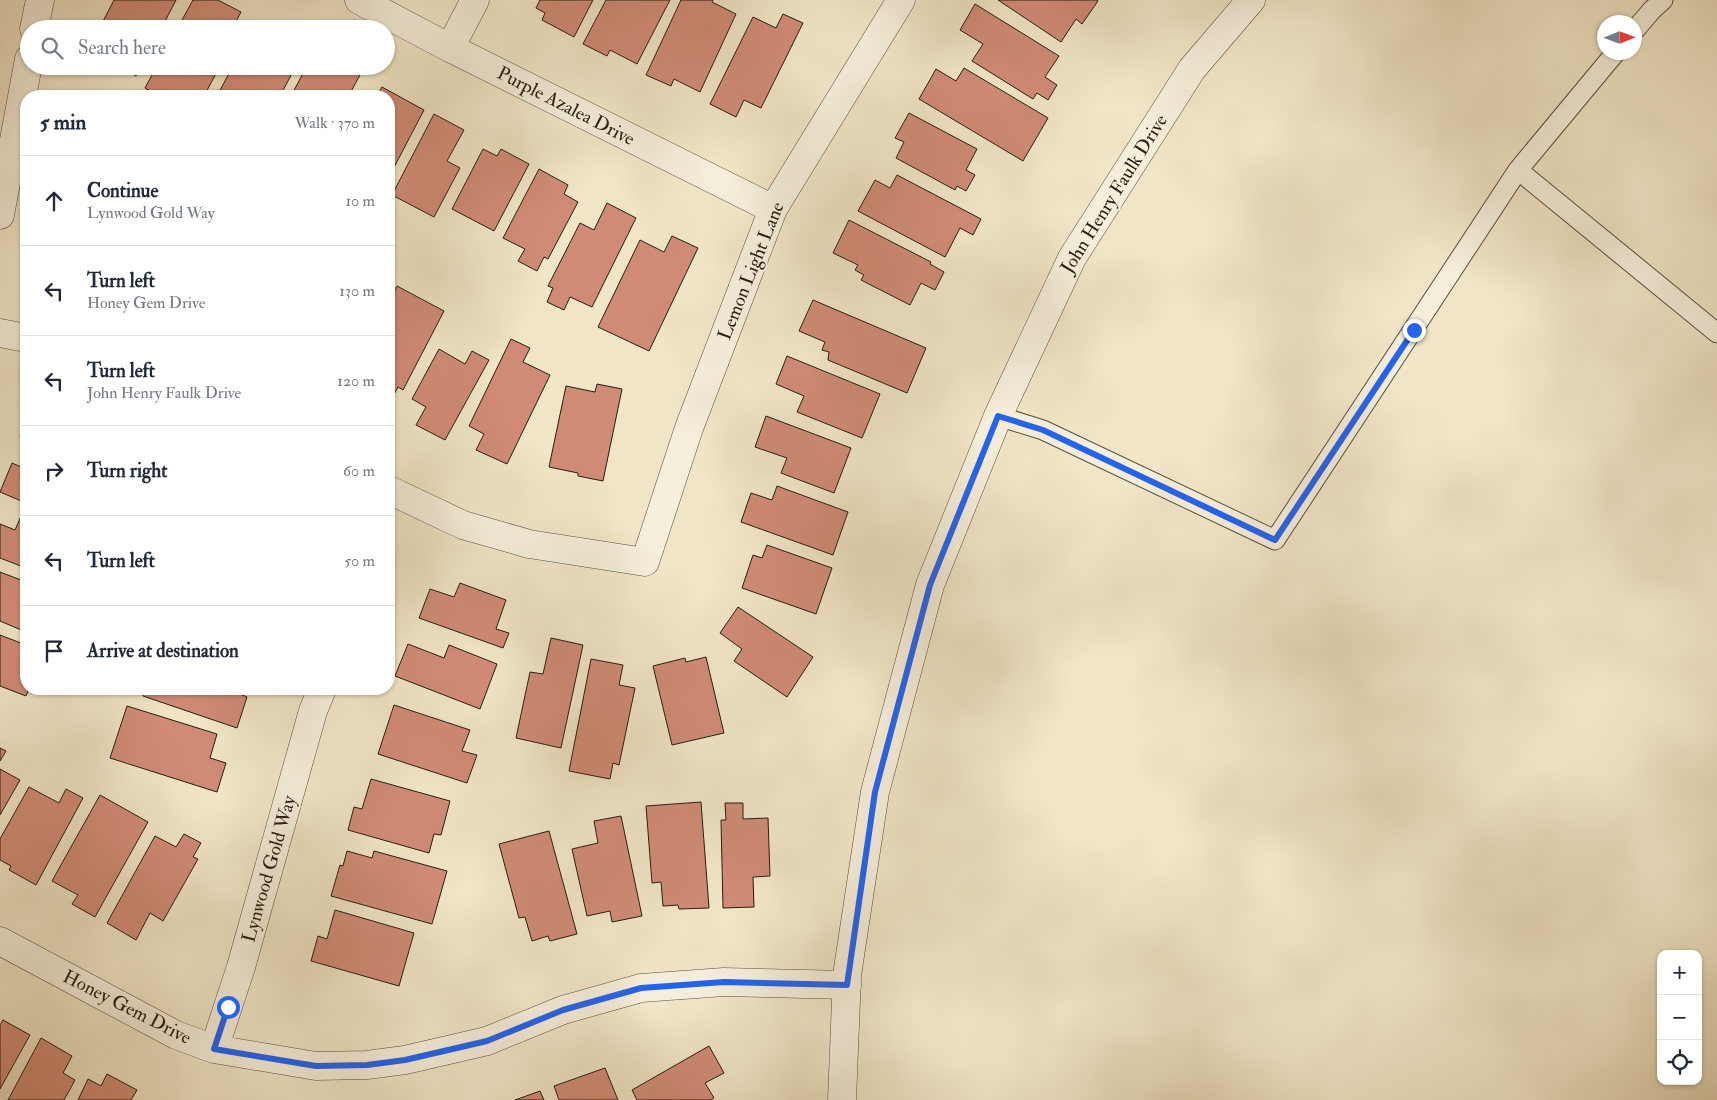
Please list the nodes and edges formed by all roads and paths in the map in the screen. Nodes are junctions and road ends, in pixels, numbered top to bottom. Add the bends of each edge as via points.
1 (40, 0) edge
2 (359, 0) edge
3 (475, 0) edge
4 (901, 0) edge
5 (1250, 0) edge
6 (1663, 0) edge
7 (36, 20) edge
8 (1642, 22) edge
9 (450, 48) junction
10 (1609, 60) edge
11 (26, 75) edge
12 (23, 90) edge
13 (20, 107) edge
14 (1518, 170) junction
15 (773, 210) junction
16 (0, 215) edge
17 (1717, 332) edge
18 (0, 333) edge
19 (20, 337) edge
20 (998, 416) junction
21 (395, 499) edge
22 (320, 695) edge
23 (0, 941) edge
24 (847, 985) junction
25 (214, 1049) junction
26 (842, 1100) edge

1 - 7 street
2 - 9 street, Purple Azalea Drive
3 - 9 street
4 - 15 street, Lemon Light Lane
5 - 20 street, John Henry Faulk Drive via 1192,69 1072,258
6 - 8 lane
9 - 15 street, Purple Azalea Drive
10 - 14 lane
11 - 12 street
13 - 16 street
14 - 17 lane
14 - 20 lane via 1275,540 1043,430
15 - 21 street, Lemon Light Lane via 689,428 645,562 529,544 463,525
18 - 19 street
20 - 24 street, John Henry Faulk Drive via 930,585 875,792
22 - 25 street, Lynwood Gold Way
23 - 25 street, Honey Gem Drive via 176,1035
24 - 25 street, Honey Gem Drive via 724,982 641,988 563,1010 487,1041 405,1060 367,1065 316,1066
24 - 26 street, John Henry Faulk Drive

